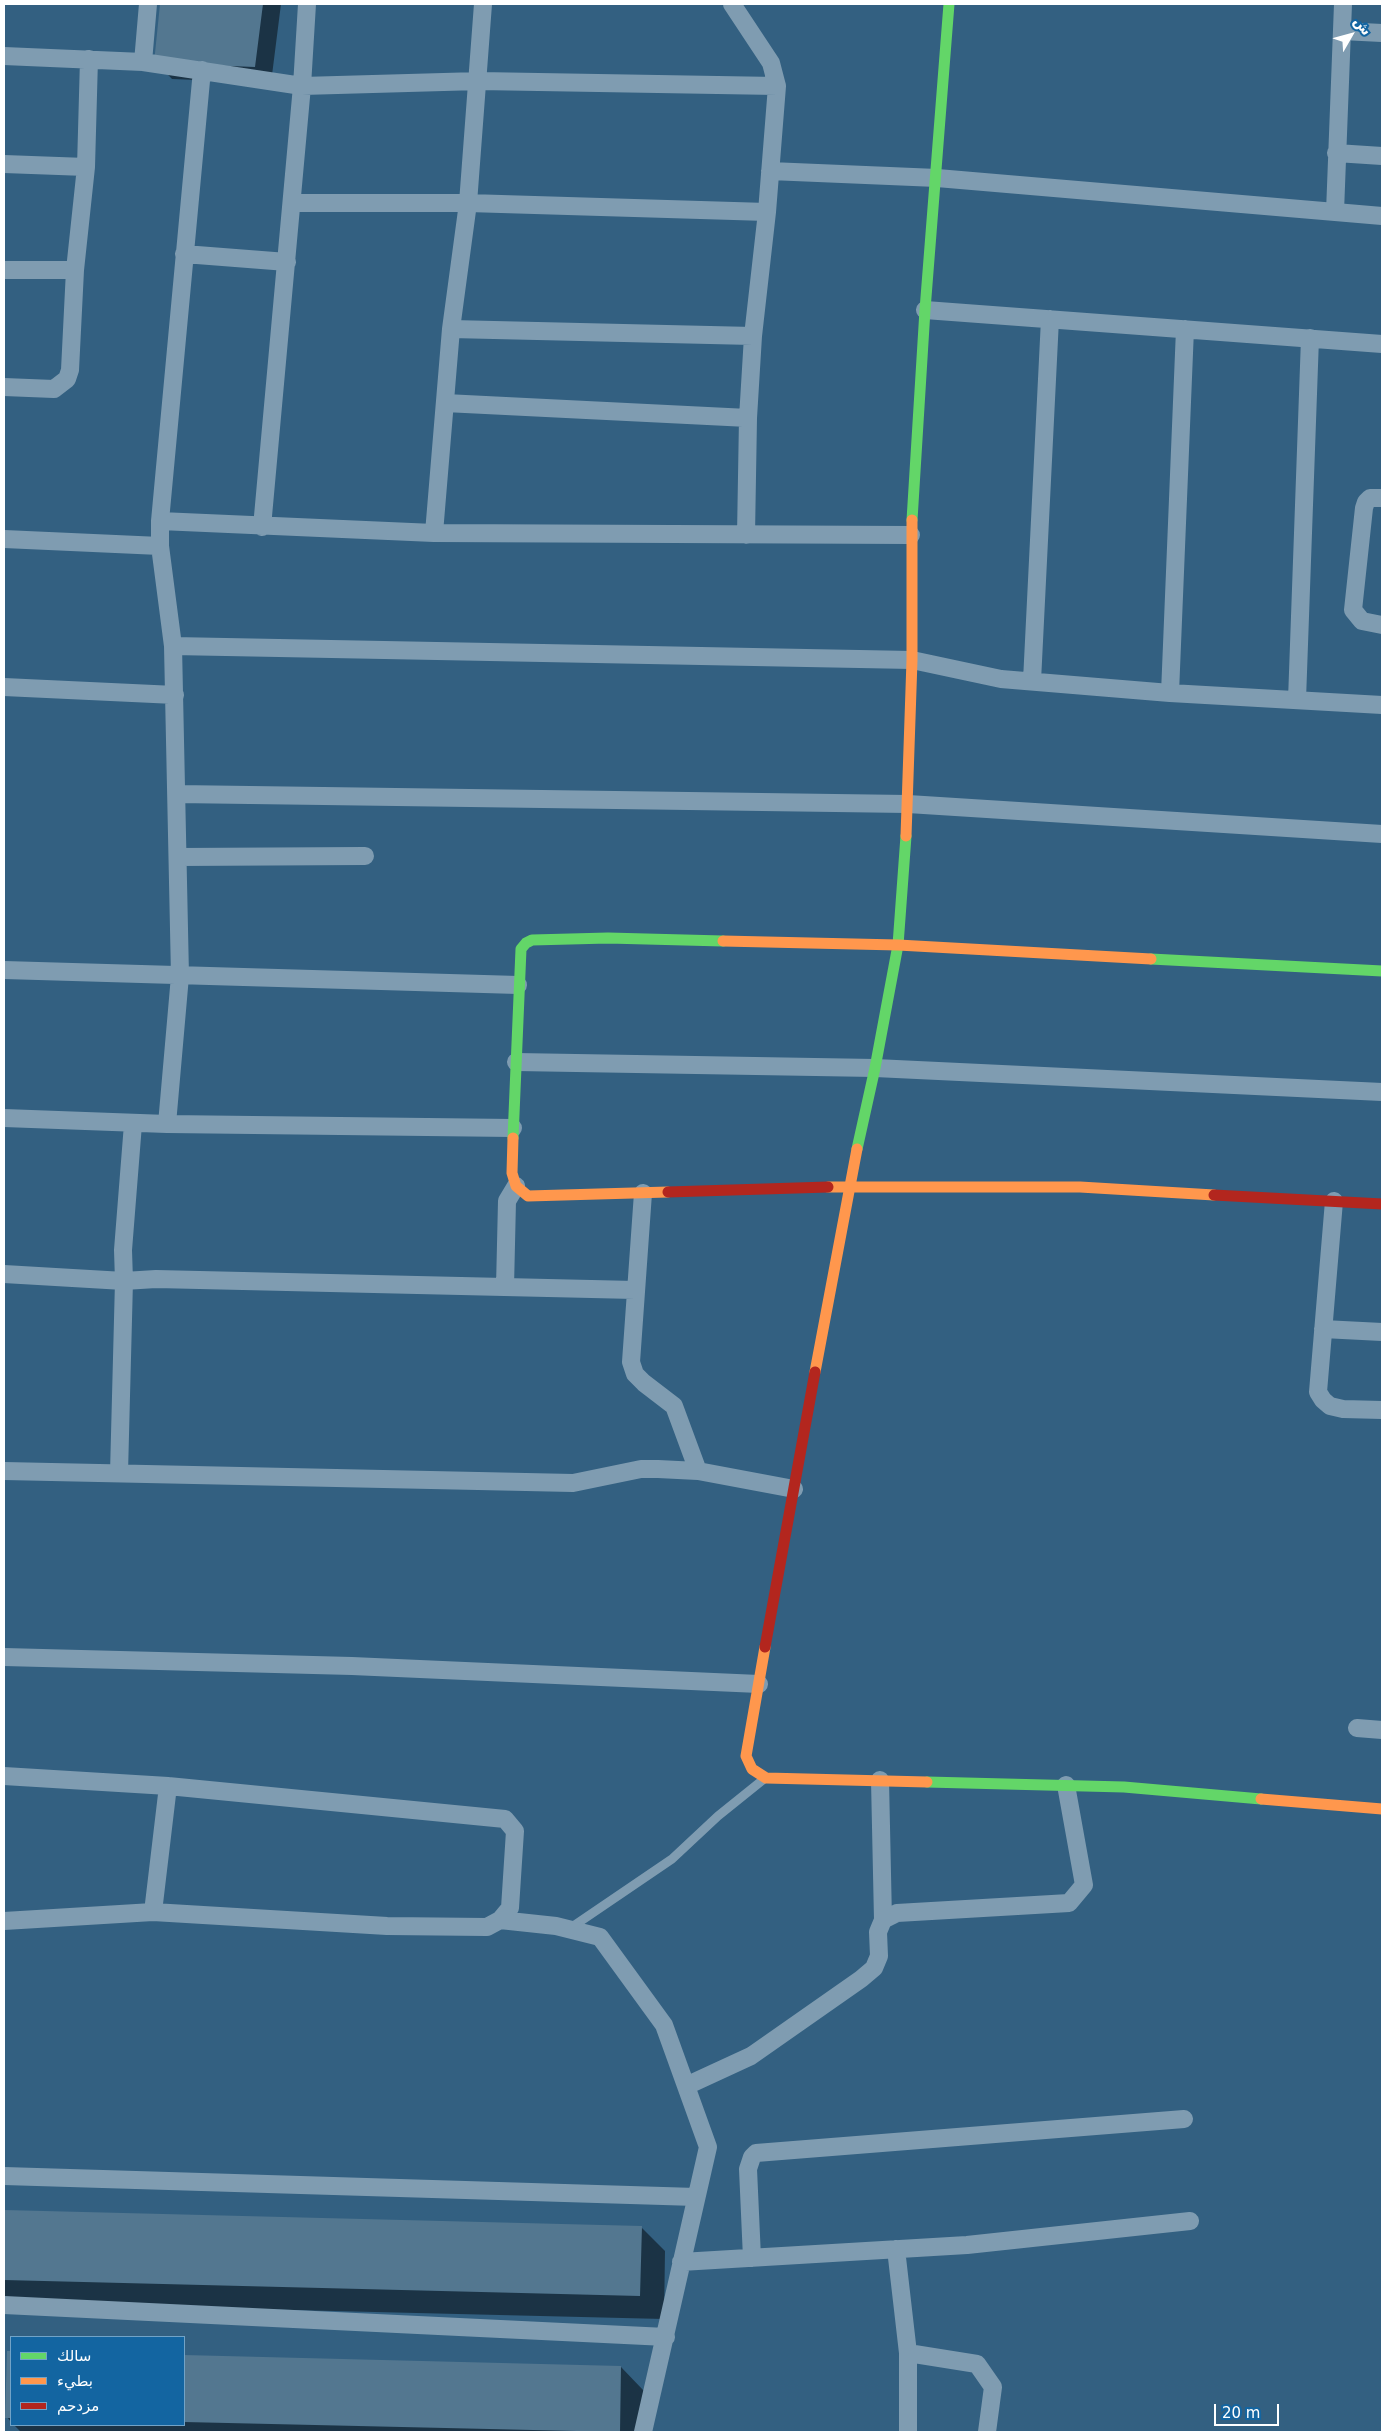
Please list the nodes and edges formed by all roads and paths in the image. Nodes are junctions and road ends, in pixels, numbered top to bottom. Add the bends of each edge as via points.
1 (148, 4) edge
2 (307, 4) edge
3 (483, 4) edge
4 (732, 4) edge
5 (949, 4) edge
6 (1343, 4) edge
7 (1342, 31) junction
8 (1382, 33) edge
9 (4, 56) edge
10 (89, 59) junction
11 (143, 62) junction
12 (202, 70) junction
13 (479, 81) junction
14 (302, 86) junction
15 (777, 86) junction
16 (1336, 153) junction
17 (1382, 156) edge
18 (4, 164) edge
19 (86, 167) junction
20 (770, 171) junction
21 (937, 178) junction
22 (292, 203) junction
23 (468, 203) junction
24 (767, 212) junction
25 (1335, 212) junction
26 (1382, 216) edge
27 (184, 254) junction
28 (287, 262) junction
29 (4, 270) edge
30 (75, 270) junction
31 (925, 310) junction
32 (1050, 319) junction
33 (452, 329) junction
34 (1185, 329) junction
35 (753, 336) junction
36 (1310, 338) junction
37 (1382, 344) edge
38 (4, 387) edge
39 (445, 403) junction
40 (748, 418) junction
41 (1382, 498) edge
42 (160, 521) junction
43 (262, 526) junction
44 (434, 533) junction
45 (746, 535) junction
46 (910, 535) junction
47 (4, 539) edge
48 (160, 546) junction
49 (1382, 625) edge
50 (173, 646) junction
51 (912, 660) junction
52 (1032, 681) junction
53 (4, 687) edge
54 (1170, 693) junction
55 (175, 695) junction
56 (1297, 700) junction
57 (1382, 705) edge
58 (176, 794) junction
59 (908, 804) junction
60 (1382, 834) edge
61 (365, 856) dead end
62 (178, 858) junction
63 (898, 946) junction
64 (4, 970) edge
65 (1382, 971) edge
66 (180, 976) junction
67 (518, 985) junction
68 (516, 1062) junction
69 (875, 1068) junction
70 (1382, 1092) edge
71 (4, 1118) edge
72 (133, 1124) junction
73 (167, 1124) junction
74 (514, 1128) junction
75 (516, 1186) junction
76 (848, 1186) junction
77 (642, 1193) junction
78 (1334, 1201) junction
79 (1382, 1204) edge
80 (4, 1274) edge
81 (124, 1281) junction
82 (505, 1287) junction
83 (635, 1290) junction
84 (1323, 1329) junction
85 (1382, 1332) edge
86 (1382, 1410) edge
87 (4, 1471) edge
88 (698, 1471) junction
89 (119, 1473) junction
90 (794, 1489) junction
91 (4, 1657) edge
92 (760, 1684) junction
93 (1357, 1728) dead end
94 (1382, 1730) edge
95 (4, 1776) edge
96 (766, 1778) junction
97 (880, 1780) junction
98 (1066, 1785) junction
99 (168, 1786) junction
100 (1382, 1809) edge
101 (153, 1912) junction
102 (500, 1920) junction
103 (884, 1920) junction
104 (4, 1921) edge
105 (569, 1929) junction
106 (686, 2086) junction
107 (1184, 2119) dead end
108 (4, 2176) edge
109 (696, 2197) junction
110 (1190, 2221) dead end
111 (896, 2249) junction
112 (752, 2258) junction
113 (681, 2262) junction
114 (4, 2305) edge
115 (666, 2337) junction
116 (908, 2353) junction
117 (643, 2432) edge
118 (908, 2432) edge
119 (987, 2432) edge

1 - 11 street
2 - 14 street
3 - 13 street
4 - 15 street via 771,63
5 - 21 street
6 - 7 street
7 - 8 street
7 - 16 street
9 - 10 street
10 - 11 street
10 - 19 street
11 - 12 street
12 - 14 street
12 - 27 street
13 - 14 street
13 - 15 street
13 - 23 street
14 - 22 street
15 - 20 street
16 - 17 street
16 - 25 street
18 - 19 street
19 - 30 street
20 - 21 street
20 - 24 street
21 - 25 street
21 - 31 street
22 - 23 street
22 - 28 street
23 - 24 street
23 - 33 street
24 - 35 street
25 - 26 street
27 - 28 street
27 - 42 street
28 - 43 street
29 - 30 street
30 - 38 street via 67,379 54,389
31 - 32 street
31 - 46 street
32 - 34 street
32 - 52 street
33 - 35 street
33 - 39 street
34 - 36 street
34 - 54 street
35 - 40 street
36 - 37 street
36 - 56 street
39 - 40 street
39 - 44 street
40 - 45 street
41 - 49 street via 1370,498 1364,508 1353,610 1362,621
42 - 43 street
42 - 48 street
43 - 44 street
44 - 45 street
45 - 46 street
46 - 51 street
47 - 48 street
48 - 50 street
50 - 51 street
50 - 55 street
51 - 52 street via 1001,679
51 - 59 street
52 - 54 street
53 - 55 street
54 - 56 street
55 - 58 street
56 - 57 street
58 - 59 street
58 - 62 street
59 - 60 street
59 - 63 street
61 - 62 street
62 - 66 street
63 - 65 street
63 - 67 street via 608,938 532,940 521,949
63 - 69 street
64 - 66 street
66 - 67 street
66 - 73 street
67 - 68 street
68 - 69 street
68 - 74 street
69 - 70 street
69 - 76 street
71 - 72 street
72 - 73 street
72 - 81 street via 123,1250
73 - 74 street
74 - 75 street via 512,1173
75 - 77 street via 528,1196
75 - 82 street via 507,1201
76 - 77 street
76 - 78 street via 1080,1187
76 - 90 street
77 - 83 street
78 - 79 street
78 - 84 street
80 - 81 street
81 - 82 street via 156,1279
81 - 89 street
82 - 83 street
83 - 88 street via 630,1362 635,1374 674,1406
84 - 85 street
84 - 86 street via 1318,1392 1323,1400 1342,1409
87 - 89 street
88 - 89 street via 641,1469 573,1483
88 - 90 street
90 - 92 street
91 - 92 street via 352,1666
92 - 96 street via 746,1756 752,1769
93 - 94 street
95 - 99 street
96 - 97 street
96 - 105 lane via 718,1816 672,1859
97 - 98 street
97 - 103 street
98 - 100 street via 1146,1788
98 - 103 street via 1084,1884 1069,1903 897,1913
99 - 101 street
99 - 102 street via 505,1819 514,1831 510,1908
101 - 102 street via 386,1926 487,1927
101 - 104 street
102 - 105 street
103 - 106 street via 878,1932 879,1956 874,1968 861,1979 750,2056
105 - 106 street via 600,1938 664,2025
106 - 109 street via 708,2147
107 - 112 street via 756,2153 748,2169
108 - 109 street
109 - 113 street
110 - 111 street via 967,2245
111 - 112 street
111 - 116 street
112 - 113 street
113 - 115 street
114 - 115 street
115 - 117 street
116 - 118 street
116 - 119 street via 977,2364 993,2387

